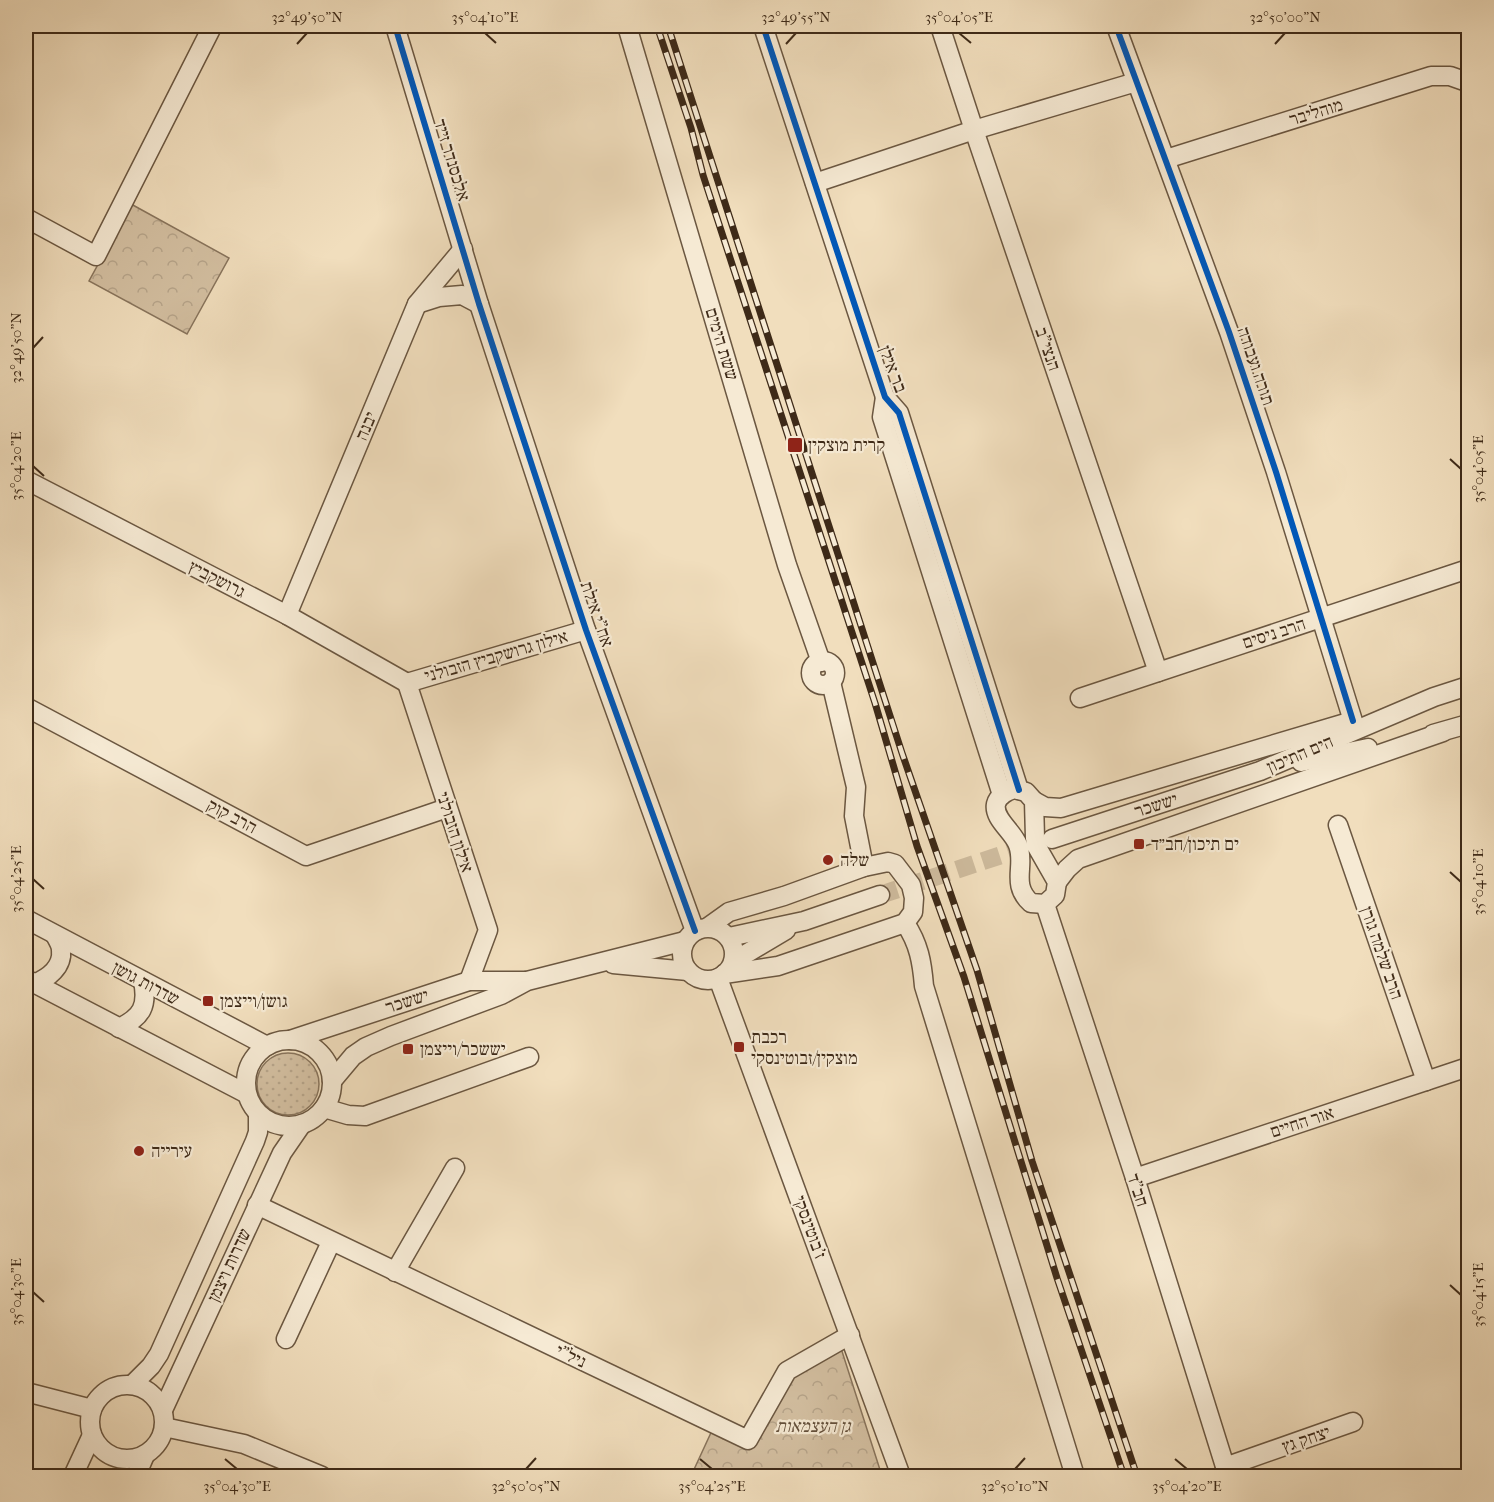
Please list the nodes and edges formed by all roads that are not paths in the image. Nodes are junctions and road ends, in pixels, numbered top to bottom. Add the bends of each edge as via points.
1 (213, 26) edge
2 (395, 26) edge
3 (627, 26) edge
4 (763, 26) edge
5 (940, 26) edge
6 (1116, 26) edge
7 (1136, 82) junction
8 (1468, 84) edge
9 (974, 130) junction
10 (1166, 159) junction
11 (815, 183) junction
12 (26, 218) edge
13 (463, 249) junction
14 (417, 304) junction
15 (479, 304) junction
16 (26, 480) edge
17 (1468, 569) edge
18 (287, 615) junction
19 (1320, 618) junction
20 (586, 630) junction
21 (1158, 672) junction
22 (407, 683) junction
23 (1468, 686) edge
24 (1434, 697) junction
25 (1080, 698) dead end
26 (26, 707) edge
27 (1353, 721) junction
28 (1468, 724) edge
29 (1443, 732) junction
30 (1260, 771) junction
31 (1011, 792) junction
32 (1034, 801) junction
33 (447, 808) junction
34 (1338, 825) dead end
35 (1052, 839) tunnel mouth
36 (864, 867) junction
37 (1057, 882) junction
38 (880, 895) tunnel mouth
39 (1045, 904) junction
40 (26, 919) edge
41 (804, 921) junction
42 (905, 923) junction
43 (696, 933) junction
44 (56, 935) junction
45 (729, 937) junction
46 (599, 963) junction
47 (688, 971) junction
48 (725, 971) junction
49 (30, 981) edge
50 (142, 981) junction
51 (470, 981) junction
52 (526, 981) junction
53 (119, 1028) junction
54 (290, 1040) junction
55 (267, 1046) junction
56 (529, 1057) dead end
57 (1468, 1067) edge
58 (332, 1081) junction
59 (1426, 1081) junction
60 (247, 1094) junction
61 (324, 1108) junction
62 (258, 1114) junction
63 (302, 1124) junction
64 (454, 1168) dead end
65 (1135, 1178) junction
66 (257, 1206) junction
67 (331, 1242) junction
68 (394, 1272) junction
69 (850, 1335) junction
70 (286, 1339) dead end
71 (132, 1385) junction
72 (26, 1392) edge
73 (92, 1409) junction
74 (163, 1419) junction
75 (1353, 1422) dead end
76 (92, 1435) junction
77 (146, 1455) junction
78 (1226, 1472) edge
79 (74, 1476) edge
80 (136, 1476) edge
81 (322, 1476) edge
82 (901, 1476) edge
83 (1075, 1476) edge

1 - 12 street via 96,256
2 - 13 street, אלכסנדר זייד
3 - 36 street, ששת הימים via 787,565 821,662 834,668 831,682 856,787 854,816
4 - 11 street, בר אילן
5 - 9 street, הנצי"ב
6 - 7 street, תורה ועבודה
7 - 9 street
7 - 10 street, תורה ועבודה
8 - 10 street, מוהליבר via 1450,76 1431,76
9 - 11 street
9 - 21 street, הנצי"ב
10 - 19 street, תורה ועבודה via 1233,343
11 - 31 street, בר אילן via 885,397 899,413
13 - 14 street, יבנה
13 - 15 street, אלכסנדר זייד
14 - 15 street via 462,295
14 - 18 street, יבנה
15 - 20 street, אח"י אילת
16 - 18 street, גרושקביץ
17 - 19 street, הרב ניסים
18 - 22 street, גרושקביץ
19 - 21 street, הרב ניסים
19 - 27 street, תורה ועבודה
20 - 22 street, אילון גרושקביץ הזבולני
20 - 43 street, אח"י אילת
21 - 25 street, הרב ניסים
22 - 33 street, אילון הזבולני
23 - 24 street, הים התיכון
24 - 27 street
24 - 30 street, הים התיכון
26 - 33 street, הרב קוק via 306,856
27 - 32 street via 1061,808 1045,807
28 - 29 street, הים התיכון
29 - 30 street, הים התיכון
29 - 37 street via 1078,859
30 - 35 street, יששכר
31 - 32 street via 1026,792
31 - 39 street, בר אילן via 996,802 997,813 1018,843 1022,892 1031,903
32 - 37 street via 1035,838
33 - 51 street, אילון הזבולני via 488,930
34 - 59 street, הרב שלמה גורן
36 - 42 street, יששכר via 888,862 903,873 914,898 913,912
36 - 43 street, יששכר via 729,912
37 - 39 street via 1055,895
38 - 41 street
39 - 65 street, חב"ד
40 - 44 street, שדרות גושן
41 - 45 street
41 - 48 street
42 - 48 street via 778,966
42 - 83 street via 922,960 924,986
43 - 45 street via 716,928
43 - 46 street, יששכר
43 - 47 street via 682,956
44 - 49 street via 62,950 58,966 48,978
44 - 50 street, שדרות גושן
45 - 48 street via 735,952
46 - 47 street, יששכר
46 - 52 street, יששכר
47 - 48 street via 712,980
48 - 69 street, ז'בוטינסקי
49 - 53 street
50 - 53 street via 146,996 142,1011
50 - 55 street, שדרות גושן
51 - 52 street, יששכר
51 - 54 street, יששכר
52 - 58 street, יששכר via 501,995 366,1047 352,1056
53 - 60 street
54 - 55 street
54 - 58 street via 302,1042 322,1056
55 - 60 street via 249,1067
56 - 61 street via 365,1116
57 - 59 street, אור החיים
58 - 61 street
59 - 65 street, אור החיים
60 - 62 street
61 - 63 street
62 - 63 street via 279,1125
62 - 71 street, שדרות ויצמן via 255,1141 159,1354
63 - 66 street, שדרות ויצמן via 282,1153
64 - 68 street
65 - 78 street, חב"ד
66 - 67 street, ניל"י
66 - 74 street, שדרות ויצמן
67 - 68 street, ניל"י
67 - 70 street
68 - 69 street, ניל"י via 748,1440 787,1371
69 - 82 street, ז'בוטינסקי
71 - 73 street via 104,1392
71 - 74 street via 158,1400
72 - 73 street
73 - 76 street
74 - 77 street via 158,1443
74 - 81 street via 244,1444
75 - 78 street, יצחק גץ
76 - 77 street via 104,1452 114,1457
76 - 79 street
77 - 80 street

